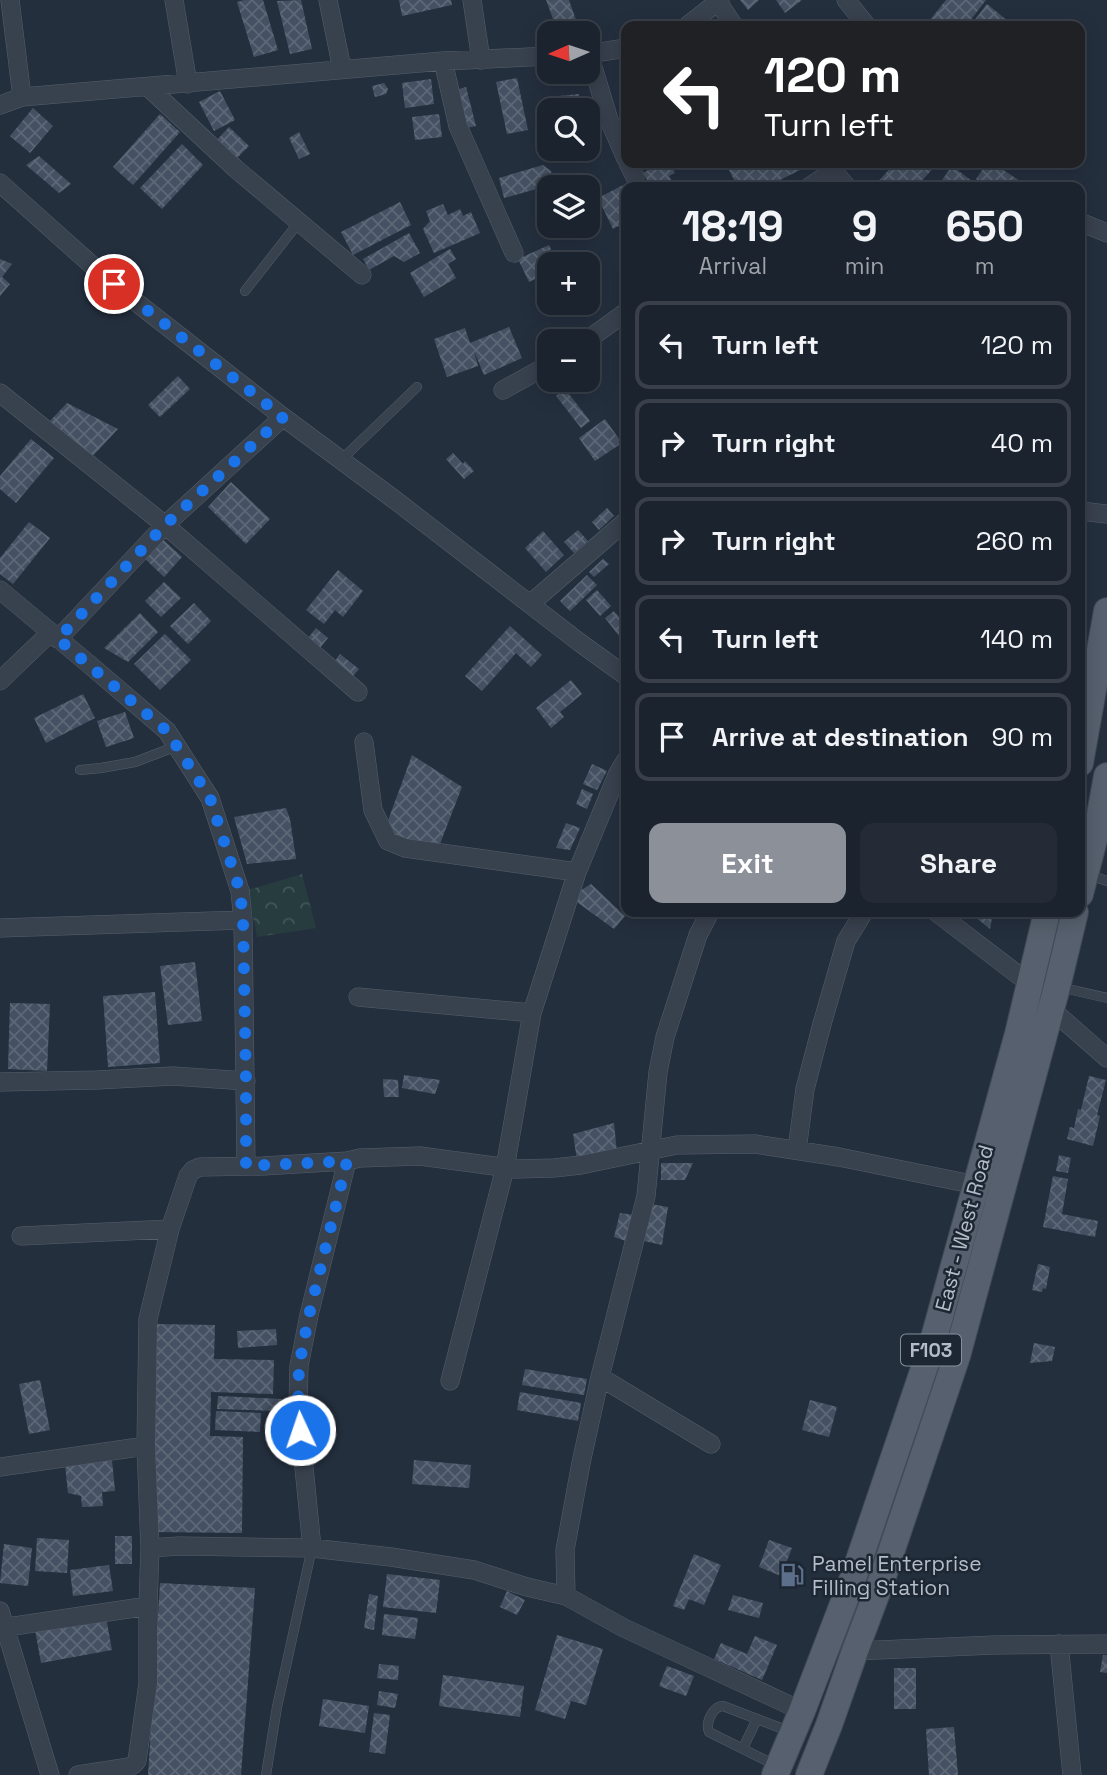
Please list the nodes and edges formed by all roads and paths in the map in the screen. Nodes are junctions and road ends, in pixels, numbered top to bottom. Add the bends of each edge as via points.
1 (10, 0) edge
2 (174, 0) edge
3 (328, 0) edge
4 (472, 0) edge
5 (846, 0) edge
6 (719, 1) edge
7 (693, 21) edge
8 (731, 21) edge
9 (863, 21) edge
10 (621, 49) edge
11 (600, 52) edge
12 (537, 57) edge
13 (481, 60) junction
14 (443, 61) junction
15 (342, 69) junction
16 (188, 84) junction
17 (598, 84) edge
18 (148, 87) junction
19 (22, 97) junction
20 (0, 105) edge
21 (621, 146) edge
22 (829, 168) edge
23 (831, 168) edge
24 (814, 182) edge
25 (843, 182) edge
26 (0, 183) edge
27 (299, 222) junction
28 (1085, 224) edge
29 (1107, 233) edge
30 (514, 253) dead end
31 (362, 275) dead end
32 (245, 291) dead end
33 (621, 316) edge
34 (600, 331) edge
35 (537, 371) edge
36 (417, 387) dead end
37 (503, 390) dead end
38 (0, 393) edge
39 (283, 417) junction
40 (341, 460) junction
41 (1085, 512) edge
42 (1107, 514) edge
43 (165, 525) junction
44 (621, 525) edge
45 (0, 590) edge
46 (530, 604) junction
47 (1107, 611) edge
48 (55, 635) junction
49 (621, 672) edge
50 (0, 681) edge
51 (358, 692) dead end
52 (1085, 735) edge
53 (363, 742) dead end
54 (177, 746) junction
55 (621, 768) edge
56 (80, 770) dead end
57 (1107, 776) edge
58 (1099, 850) edge
59 (577, 872) junction
60 (1090, 883) edge
61 (707, 917) edge
62 (861, 917) edge
63 (943, 917) edge
64 (1046, 917) edge
65 (1075, 917) edge
66 (243, 920) junction
67 (0, 929) edge
68 (1030, 984) junction
69 (358, 997) dead end
70 (1054, 998) junction
71 (1107, 998) edge
72 (532, 1013) junction
73 (1107, 1058) edge
74 (246, 1081) junction
75 (0, 1082) edge
76 (652, 1150) junction
77 (797, 1150) junction
78 (347, 1161) junction
79 (246, 1166) junction
80 (505, 1168) junction
81 (976, 1185) junction
82 (170, 1228) junction
83 (22, 1236) dead end
84 (600, 1377) junction
85 (450, 1381) dead end
86 (711, 1444) dead end
87 (146, 1446) junction
88 (0, 1467) edge
89 (150, 1548) junction
90 (312, 1548) junction
91 (566, 1596) junction
92 (148, 1606) junction
93 (2, 1622) edge
94 (1059, 1644) junction
95 (1107, 1644) edge
96 (855, 1651) junction
97 (757, 1719) junction
98 (797, 1722) junction
99 (743, 1748) junction
100 (777, 1771) edge
101 (50, 1775) edge
102 (78, 1775) edge
103 (266, 1775) edge
104 (809, 1775) edge
105 (1072, 1775) edge

1 - 19 street
2 - 16 street
3 - 15 street
4 - 13 street
5 - 9 street
6 - 7 street
6 - 8 street
10 - 11 street
12 - 13 street
13 - 14 street
14 - 15 street
14 - 30 street via 458,127
15 - 16 street
16 - 18 street
17 - 21 street
18 - 19 street
18 - 27 street
19 - 20 street
22 - 24 street
23 - 25 street
26 - 39 street via 114,284
27 - 31 street
27 - 32 lane
28 - 29 street
33 - 34 street
35 - 37 street
36 - 40 lane
38 - 43 street
39 - 40 street
39 - 43 street
40 - 46 street
41 - 42 street
43 - 48 street
43 - 51 street
44 - 46 street
45 - 48 street
46 - 49 street
47 - 52 main road
48 - 50 street
48 - 54 street via 167,731
53 - 59 street via 373,810 388,841 405,848
54 - 56 lane via 135,762
54 - 66 street via 210,798 240,891
55 - 59 street
57 - 58 main road
58 - 60 main road
59 - 72 street
61 - 76 street via 665,1037
62 - 77 street via 846,941 822,1024 805,1089
63 - 68 street
64 - 68 main road, East - West Road / F103
65 - 70 main road, East - West Road / F103
66 - 67 street
66 - 74 street
68 - 81 main road, East - West Road / F103
69 - 72 street
70 - 71 lane
70 - 73 street
70 - 96 main road, East - West Road / F103 via 957,1356
72 - 80 street
74 - 75 street via 173,1076
74 - 79 street
76 - 77 street via 677,1145 755,1144
76 - 80 street via 581,1165
76 - 84 street via 646,1196
77 - 81 street
78 - 79 street
78 - 80 street via 420,1156
78 - 90 street via 299,1366 298,1407
79 - 82 street via 193,1170
80 - 85 street
81 - 98 main road, East - West Road / F103 via 932,1345 853,1578
82 - 83 street
82 - 87 street via 148,1319
84 - 86 street
84 - 91 street via 565,1549
87 - 88 street
87 - 89 street
89 - 90 street
89 - 92 street
90 - 91 street via 474,1570
90 - 103 lane
91 - 98 street
92 - 93 street
92 - 102 street via 148,1683 137,1761 129,1767
93 - 101 street
94 - 95 street
94 - 96 street
94 - 105 street
96 - 104 main road, East - West Road / F103
97 - 98 lane
97 - 99 lane
97 - 99 lane via 719,1706 707,1724 709,1732
98 - 100 main road, East - West Road / F103
99 - 100 lane

